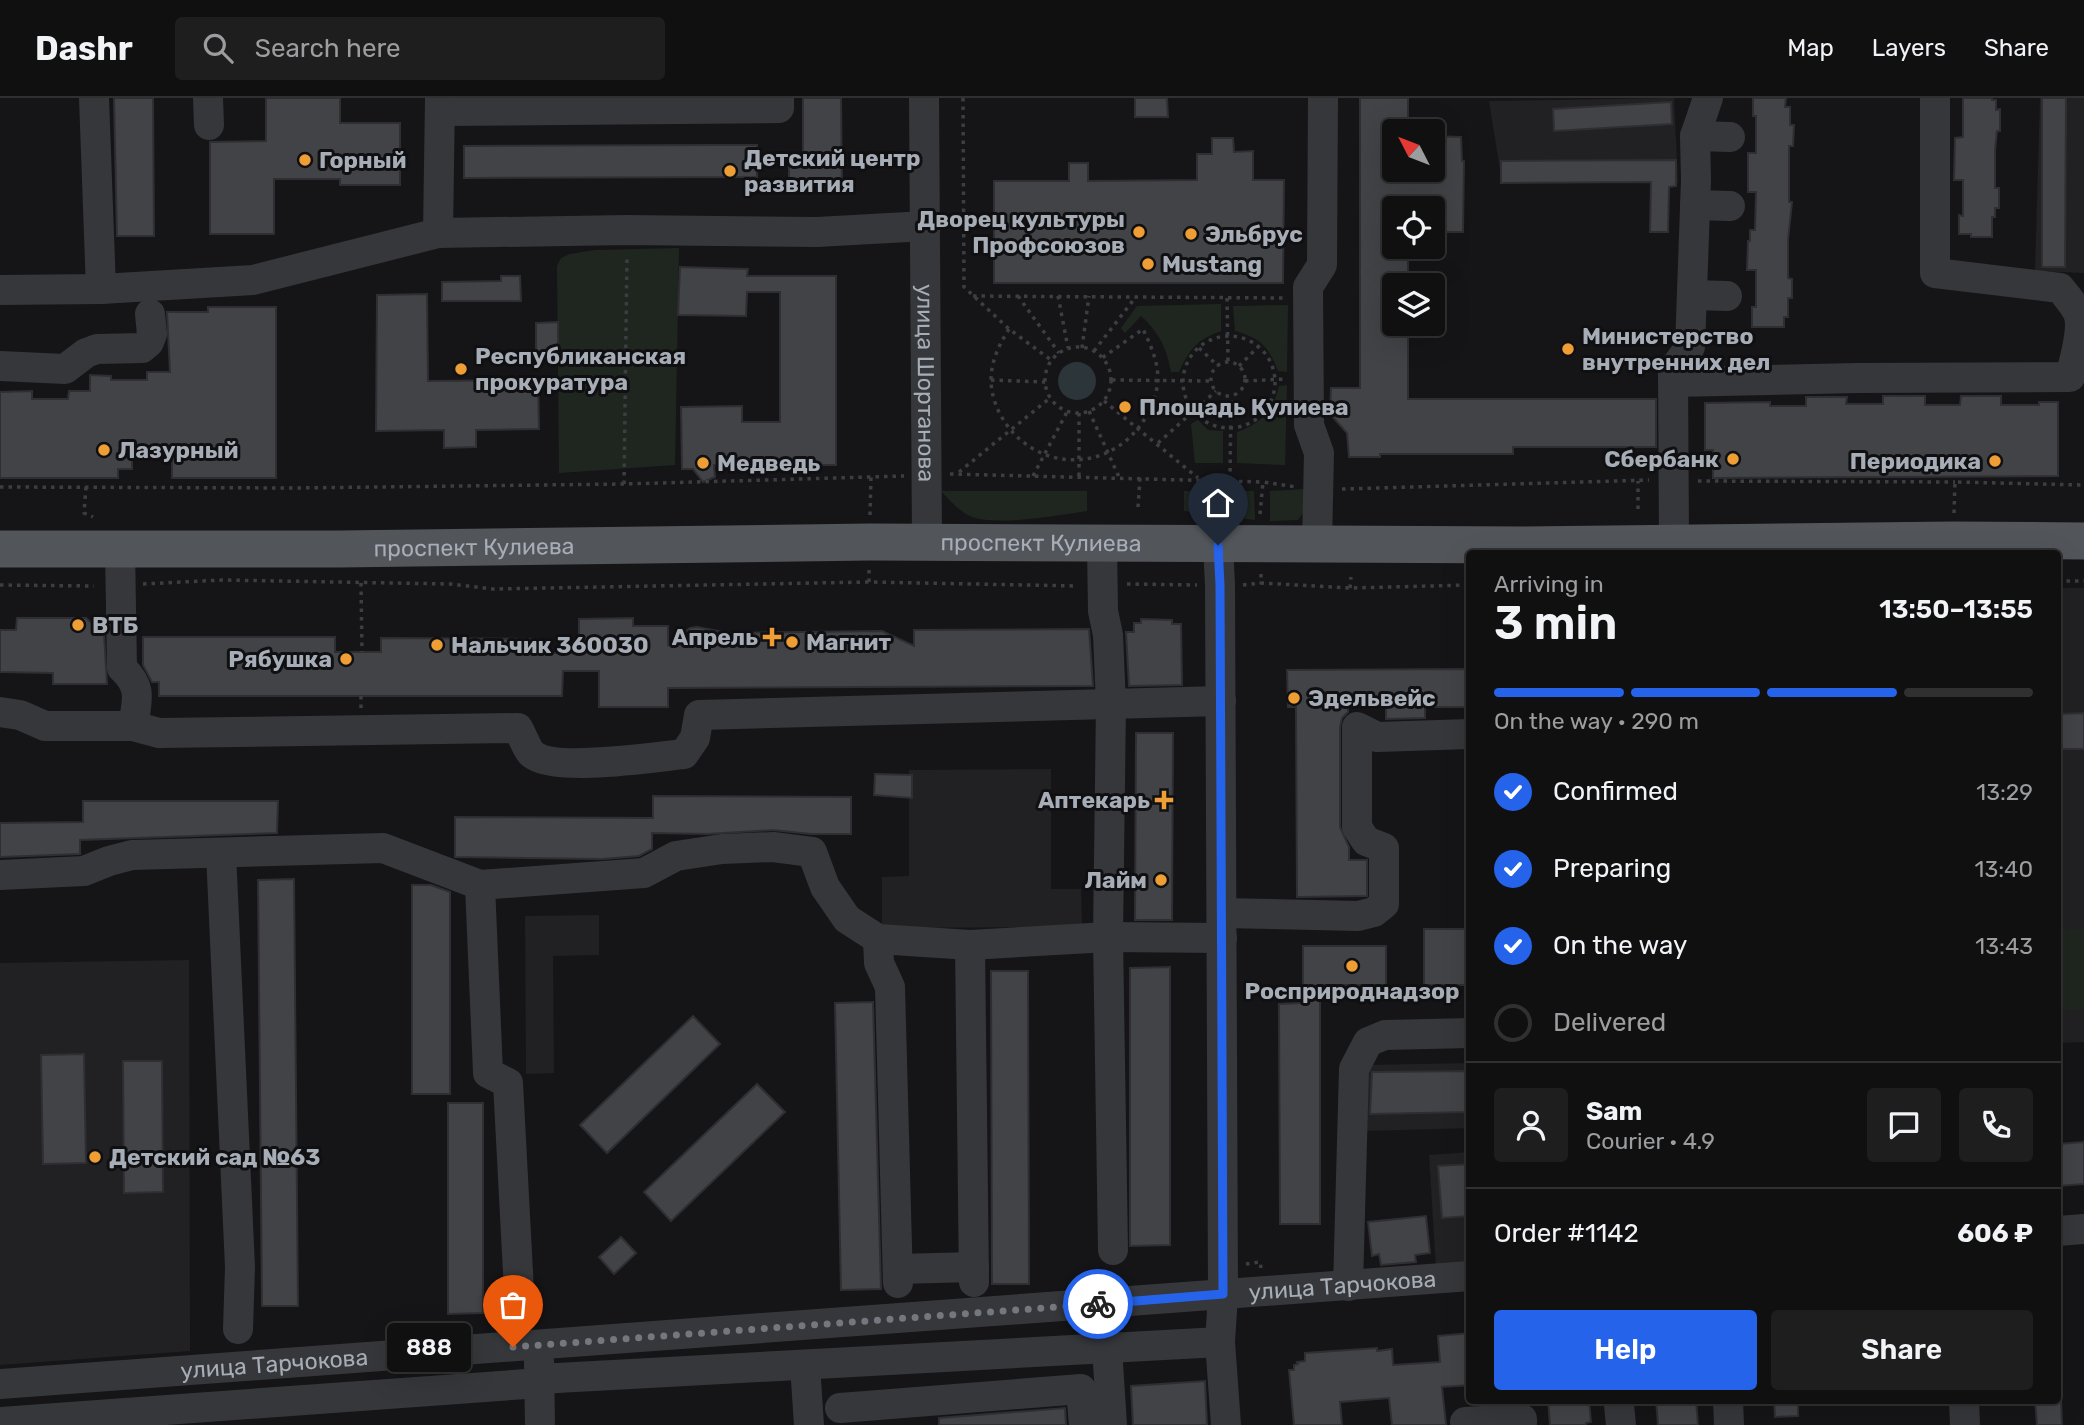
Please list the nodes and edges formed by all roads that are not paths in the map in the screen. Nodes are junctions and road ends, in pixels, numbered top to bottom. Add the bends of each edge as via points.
1 (94, 98) edge
2 (779, 98) edge
3 (924, 98) edge
4 (1323, 98) edge
5 (1708, 98) edge
6 (1936, 98) edge
7 (441, 105) edge
8 (1695, 136) junction
9 (1730, 137) dead end
10 (1695, 205) junction
11 (1730, 206) dead end
12 (926, 226) junction
13 (438, 233) junction
14 (101, 289) junction
15 (0, 290) edge
16 (1692, 295) junction
17 (1727, 296) dead end
18 (150, 314) dead end
19 (0, 366) edge
20 (1673, 382) junction
21 (2077, 387) edge
22 (2084, 541) edge
23 (927, 542) junction
24 (1102, 544) junction
25 (1317, 544) junction
26 (1218, 545) junction
27 (1681, 546) edge
28 (120, 548) junction
29 (0, 549) edge
30 (1221, 701) junction
31 (1111, 704) junction
32 (0, 712) edge
33 (133, 726) junction
34 (1466, 734) edge
35 (221, 853) junction
36 (0, 876) edge
37 (480, 886) junction
38 (1222, 926) junction
39 (1108, 937) junction
40 (878, 939) junction
41 (970, 944) junction
42 (1466, 1033) edge
43 (2084, 1228) edge
44 (2061, 1231) edge
45 (1113, 1250) dead end
46 (1466, 1276) edge
47 (1348, 1286) junction
48 (1223, 1294) junction
49 (520, 1310) dead end
50 (238, 1329) dead end
51 (1220, 1342) junction
52 (539, 1345) junction
53 (1107, 1348) junction
54 (837, 1363) junction
55 (805, 1365) junction
56 (200, 1370) junction
57 (539, 1381) junction
58 (0, 1384) edge
59 (1728, 1404) edge
60 (1964, 1404) edge
61 (204, 1416) edge
62 (841, 1416) edge
63 (0, 1422) edge
64 (1465, 1422) dead end
65 (540, 1425) edge
66 (809, 1425) edge
67 (1084, 1425) edge
68 (1112, 1425) edge
69 (1226, 1425) edge
70 (1522, 1425) edge
71 (1729, 1425) edge
72 (1965, 1425) edge

1 - 14 street
2 - 7 street via 779,107
3 - 12 street, улица Шортанова
4 - 25 street via 1322,265 1308,287 1309,425 1319,453
5 - 8 street
6 - 21 street via 1935,273 2060,288 2079,317
7 - 13 street
8 - 9 street
8 - 10 street
10 - 11 street
10 - 16 street
12 - 13 street via 817,232
12 - 23 street, улица Шортанова
13 - 14 street via 253,280
14 - 15 street
16 - 17 street
16 - 20 street via 1690,347 1673,370
18 - 19 street via 152,334 142,348 97,349 65,369
20 - 21 street via 1858,378
20 - 27 street
22 - 27 main road, проспект Кулиева
23 - 24 main road, проспект Кулиева
23 - 28 main road, проспект Кулиева
24 - 26 main road, проспект Кулиева
24 - 31 street
25 - 26 main road, проспект Кулиева
25 - 27 main road, проспект Кулиева
26 - 30 street
28 - 29 main road, проспект Кулиева
28 - 33 street via 102,582 122,668 138,692
30 - 31 street
30 - 38 street
31 - 33 street via 699,715 695,738 684,754 580,763 550,762 532,753 519,728 159,733
31 - 39 street
32 - 33 street via 45,726
34 - 38 street via 1377,737 1357,727 1357,827 1366,841 1384,848 1384,904 1374,912
35 - 36 street via 132,855 84,871
35 - 37 street via 383,848
35 - 50 street via 240,1267
37 - 40 street via 644,873 676,856 722,849 773,847 812,852 825,887 847,919
37 - 49 street via 488,1073 508,1083
38 - 39 street
38 - 48 street
39 - 41 street
39 - 45 street
40 - 41 street
40 - 41 street via 879,963 890,987 898,1276 974,1274
42 - 47 street via 1385,1035 1368,1042 1354,1069
43 - 44 street
46 - 47 street, улица Тарчокова
47 - 48 street, улица Тарчокова
48 - 51 street
48 - 52 street, улица Тарчокова
51 - 53 street
51 - 69 street
52 - 56 street, улица Тарчокова
52 - 57 street
53 - 54 street
53 - 68 street
54 - 55 street
54 - 62 street
55 - 57 street
55 - 66 street
56 - 58 street, улица Тарчокова
56 - 61 street
57 - 61 street
57 - 65 street
59 - 71 street
60 - 72 street
61 - 63 street
62 - 67 street via 1081,1389
64 - 70 street via 1522,1419

